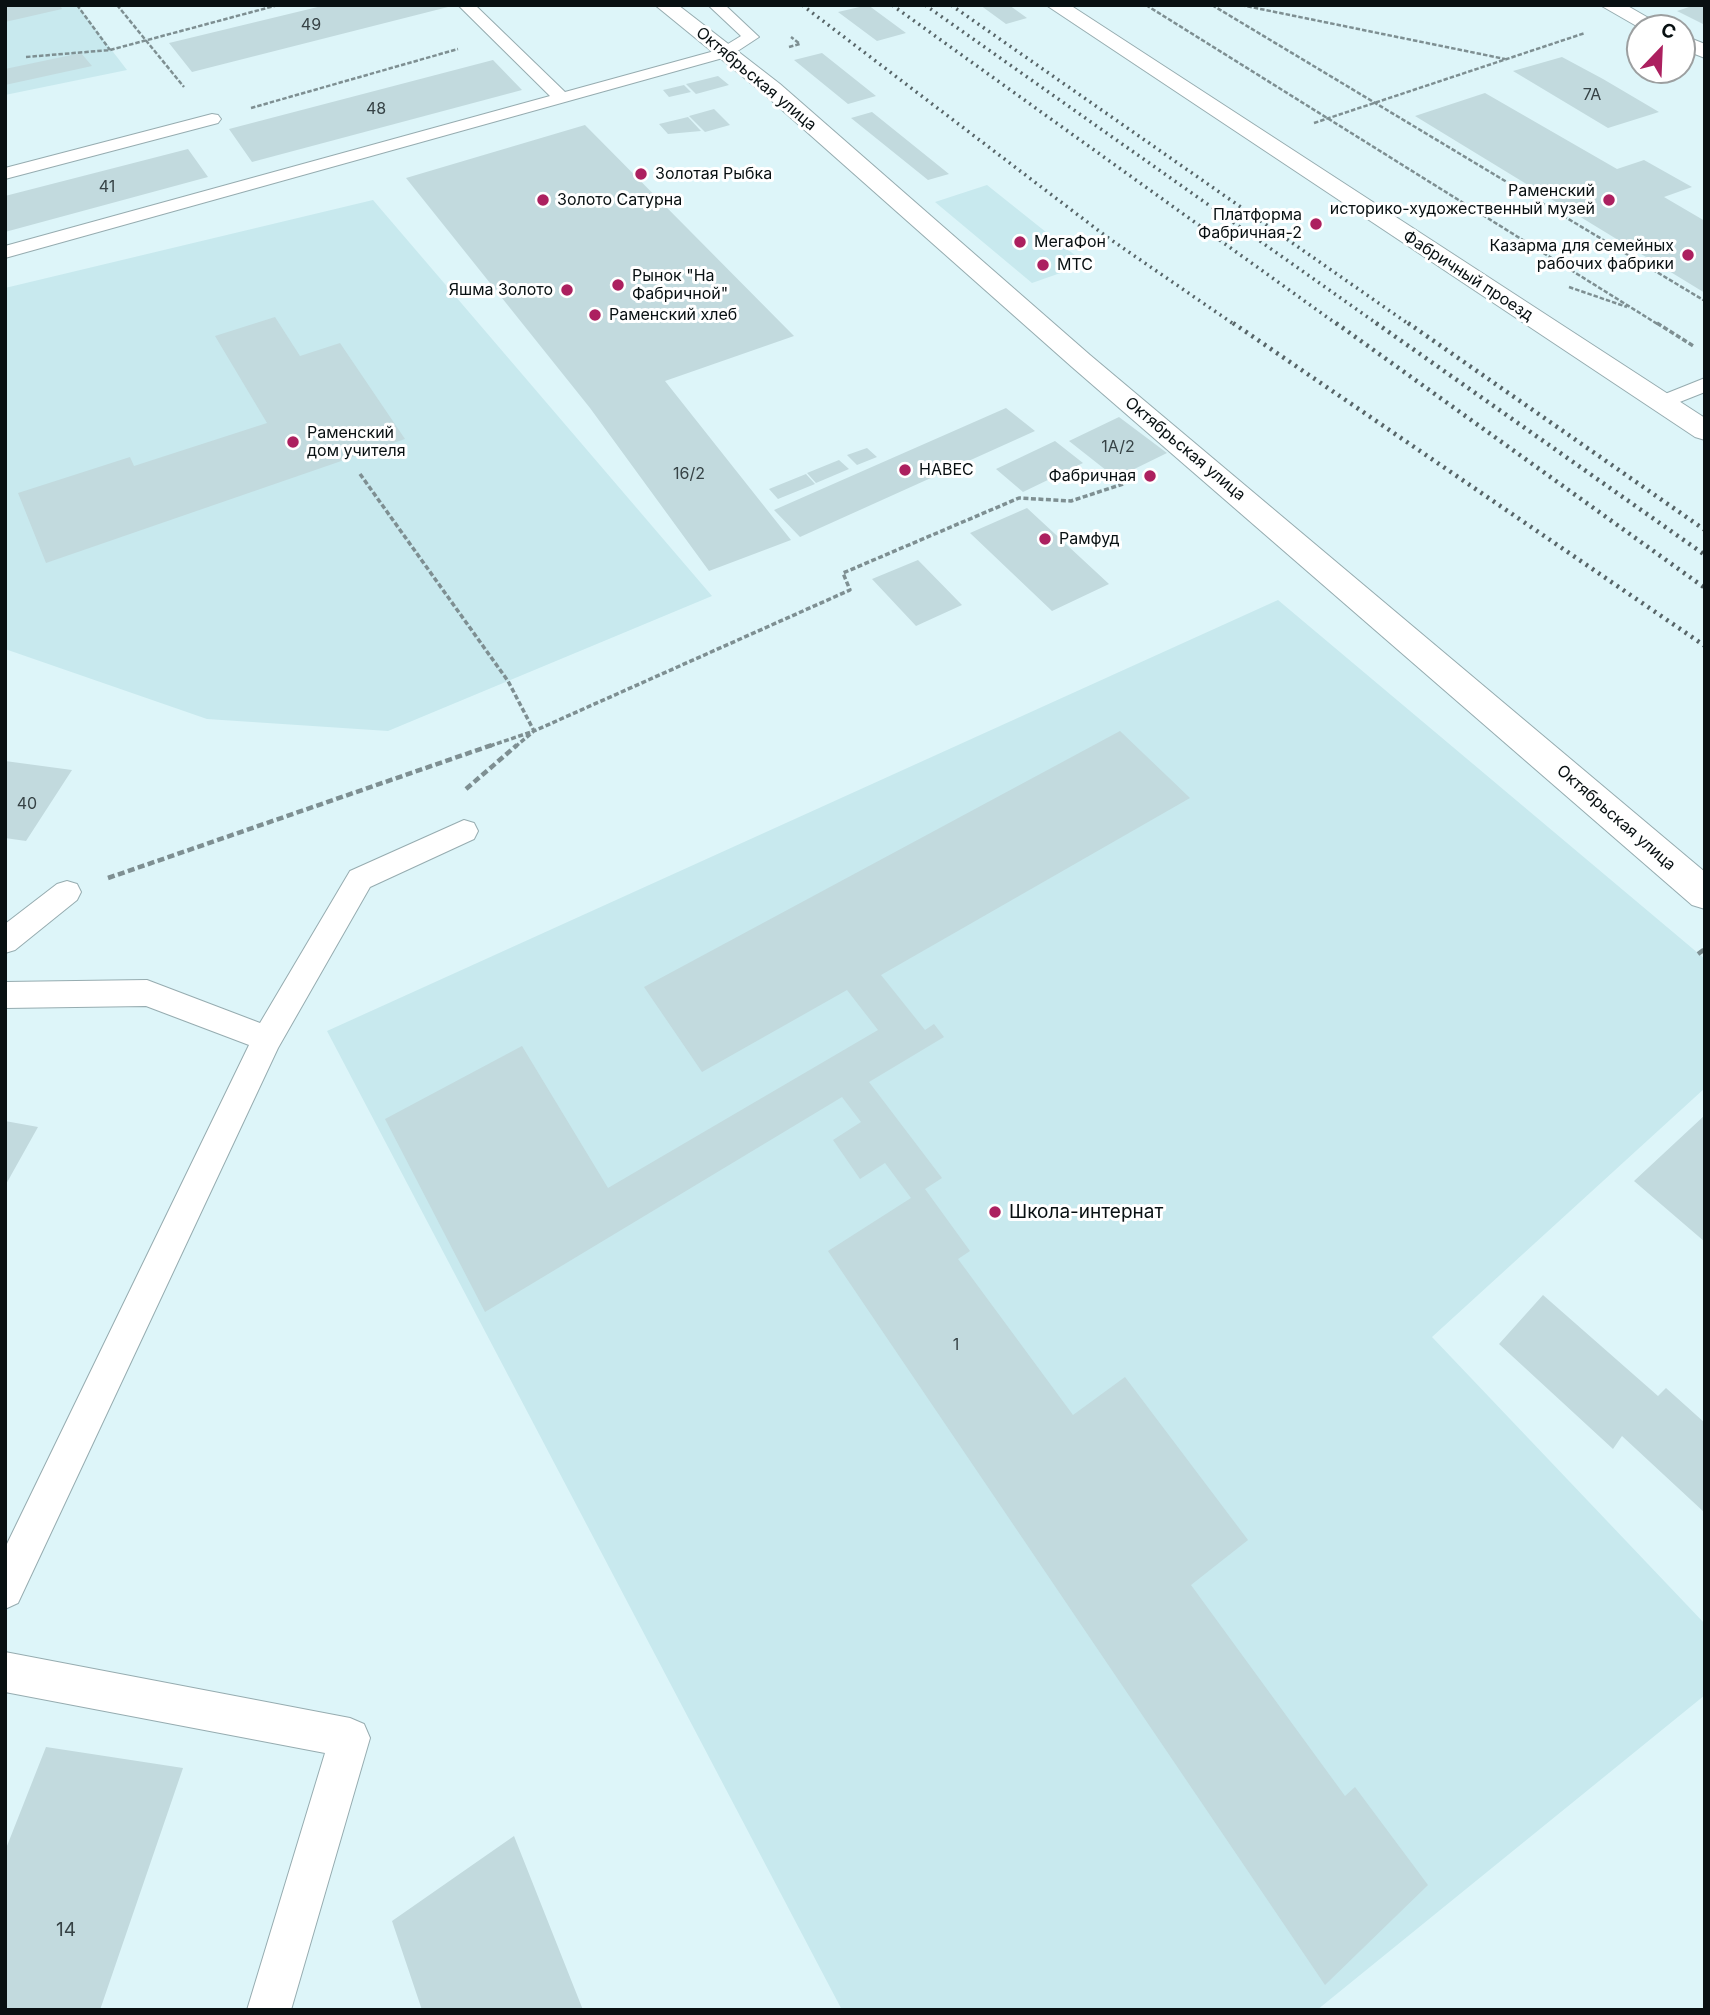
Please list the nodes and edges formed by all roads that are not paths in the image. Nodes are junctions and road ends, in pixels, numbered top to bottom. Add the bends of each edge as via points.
1 (466, 5) edge
2 (664, 5) edge
3 (716, 5) edge
4 (1056, 5) edge
5 (1610, 5) edge
6 (1628, 14) edge
7 (724, 53) junction
8 (562, 98) junction
9 (212, 119) road end
10 (5, 174) edge
11 (5, 252) edge
12 (1705, 384) edge
13 (1662, 403) junction
14 (1705, 431) edge
15 (464, 831) dead end
16 (67, 892) road end
17 (1705, 894) edge
18 (5, 941) edge
19 (5, 995) edge
20 (267, 1039) junction
21 (5, 1590) edge
22 (5, 1672) edge
23 (269, 2010) edge

1 - 8 lane
2 - 7 street, Октябрьская улица
3 - 7 lane via 751,37
4 - 13 street, Фабричный проезд
5 - 6 street
7 - 8 lane
7 - 17 street, Октябрьская улица via 772,89
8 - 11 lane
9 - 10 lane
12 - 13 lane
13 - 14 street, Фабричный проезд
15 - 20 lane via 360,879
16 - 18 lane
19 - 20 lane via 147,993
20 - 21 lane
22 - 23 lane via 350,1738

